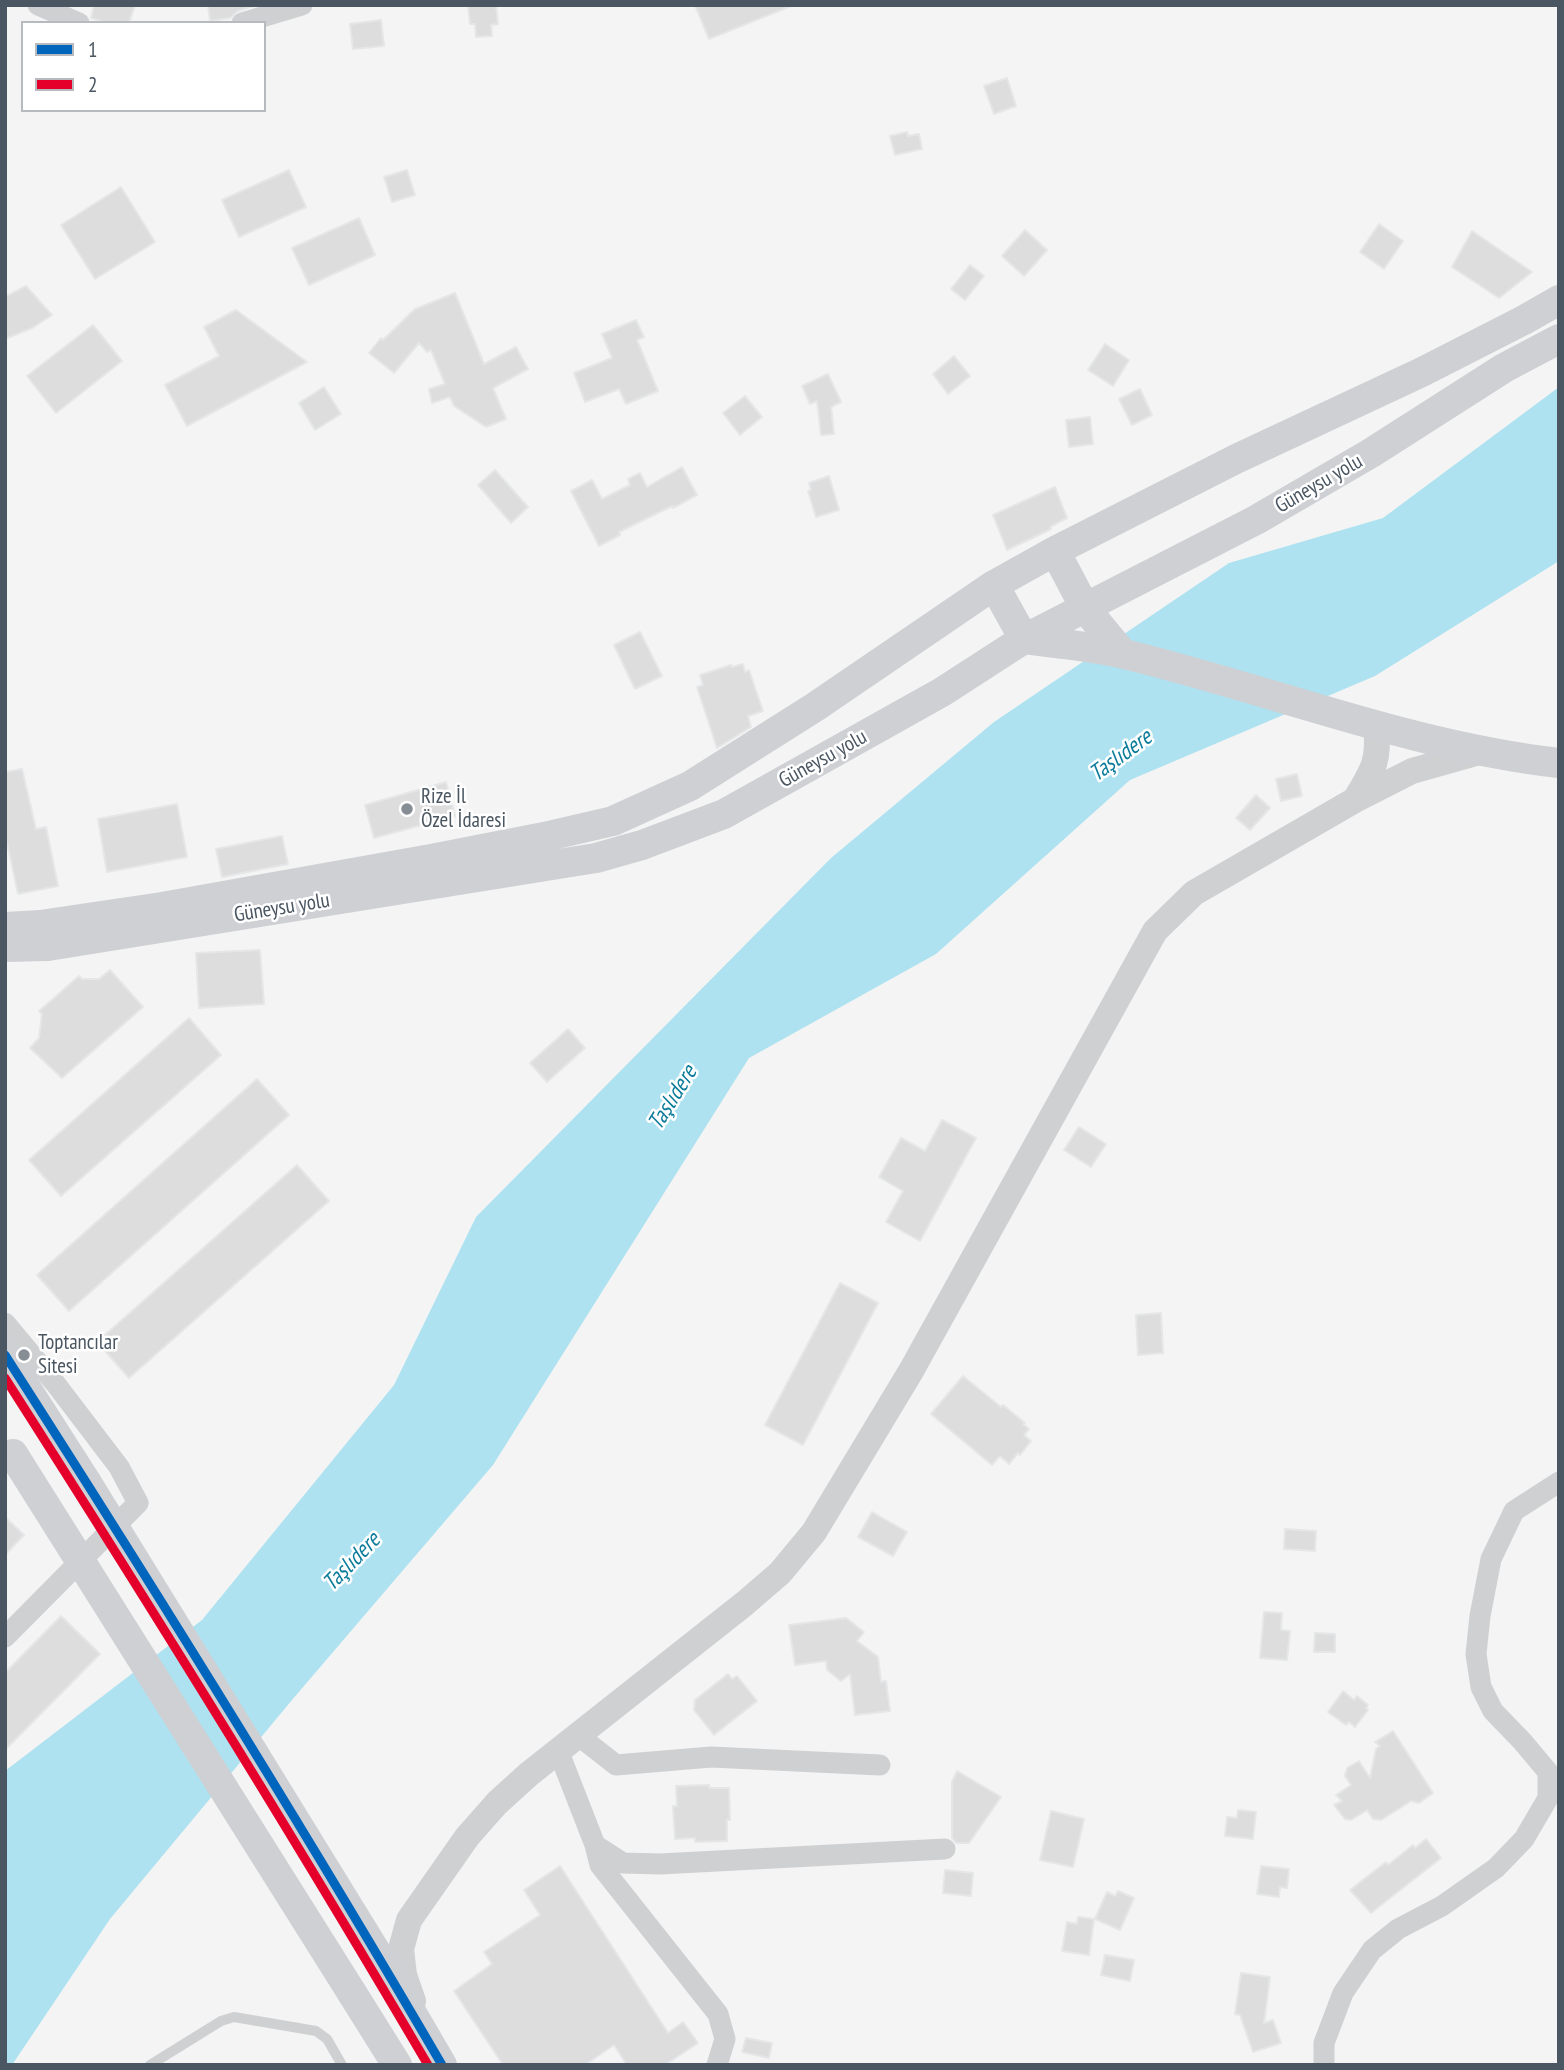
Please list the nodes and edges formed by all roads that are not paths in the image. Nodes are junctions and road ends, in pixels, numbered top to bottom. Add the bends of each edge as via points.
1 (38, 5) edge
2 (302, 5) edge
3 (74, 21) edge
4 (249, 21) edge
5 (1559, 300) edge
6 (1559, 339) edge
7 (1055, 551) junction
8 (994, 585) junction
9 (1085, 608) junction
10 (1024, 639) junction
11 (1123, 654) junction
12 (1367, 723) junction
13 (1483, 751) junction
14 (1559, 763) edge
15 (1355, 800) junction
16 (5, 927) edge
17 (5, 947) edge
18 (5, 1323) edge
19 (5, 1354) edge
20 (9, 1448) edge
21 (1559, 1482) edge
22 (5, 1637) edge
23 (569, 1743) junction
24 (880, 1765) dead end
25 (595, 1845) junction
26 (945, 1849) dead end
27 (424, 2033) junction
28 (150, 2065) edge
29 (342, 2065) edge
30 (397, 2065) edge
31 (442, 2065) edge
32 (717, 2065) edge
33 (1324, 2065) edge

1 - 3 street
2 - 4 street
5 - 7 main road
6 - 9 main road, Güneysu yolu via 1256,520
7 - 8 main road
7 - 9 main road
8 - 10 main road
8 - 16 main road via 690,786 613,821 544,838 162,907
9 - 10 main road, Güneysu yolu
9 - 11 main road
10 - 11 main road
10 - 17 main road, Güneysu yolu via 942,692 724,814 642,845 543,868 47,946
11 - 12 main road
12 - 13 main road
12 - 15 street via 1379,746 1376,764
13 - 14 main road
13 - 15 street via 1412,771
15 - 23 street via 1194,893 1155,931 911,1371 814,1532 780,1573
18 - 22 street via 119,1467 138,1503
19 - 27 main road, bridge
20 - 30 main road, bridge
21 - 33 street via 1514,1511 1491,1559 1476,1654 1481,1687 1493,1711 1548,1772 1548,1798 1524,1839 1496,1868 1372,1950 1343,1993 1324,2043
23 - 24 street via 615,1765 711,1757
23 - 25 street
23 - 27 street via 497,1802 409,1920 401,1949 404,1975
25 - 26 street via 623,1863 660,1864
25 - 32 street via 600,1865 718,2014 725,2039
27 - 31 main road
28 - 29 lane via 234,2017 316,2031 327,2039

